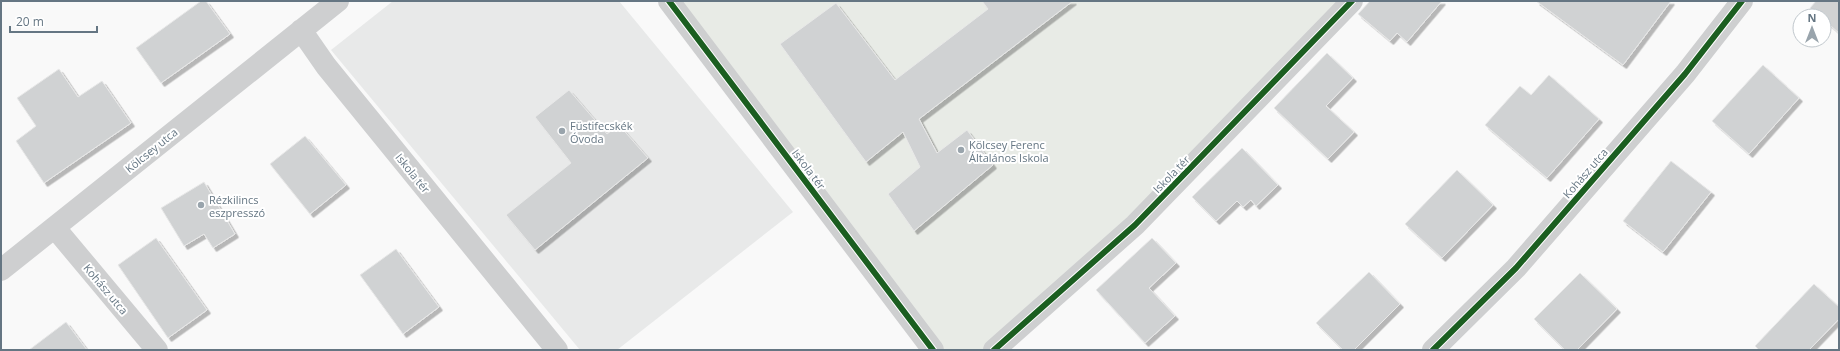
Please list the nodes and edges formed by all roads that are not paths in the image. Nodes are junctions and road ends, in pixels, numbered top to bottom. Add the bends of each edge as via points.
1 (338, 1) edge
2 (669, 1) edge
3 (1352, 1) edge
4 (1742, 1) edge
5 (301, 30) junction
6 (55, 228) junction
7 (1, 270) edge
8 (157, 350) edge
9 (557, 350) edge
10 (933, 350) edge
11 (994, 350) edge
12 (1433, 350) edge

1 - 5 street
2 - 10 street, Iskola tér
3 - 11 street, Iskola tér via 1135,225
4 - 12 street, Kohász utca via 1685,74 1521,262
5 - 6 street, Kölcsey utca
5 - 9 street, Iskola tér via 326,66
6 - 7 street, Kölcsey utca
6 - 8 street, Kohász utca

